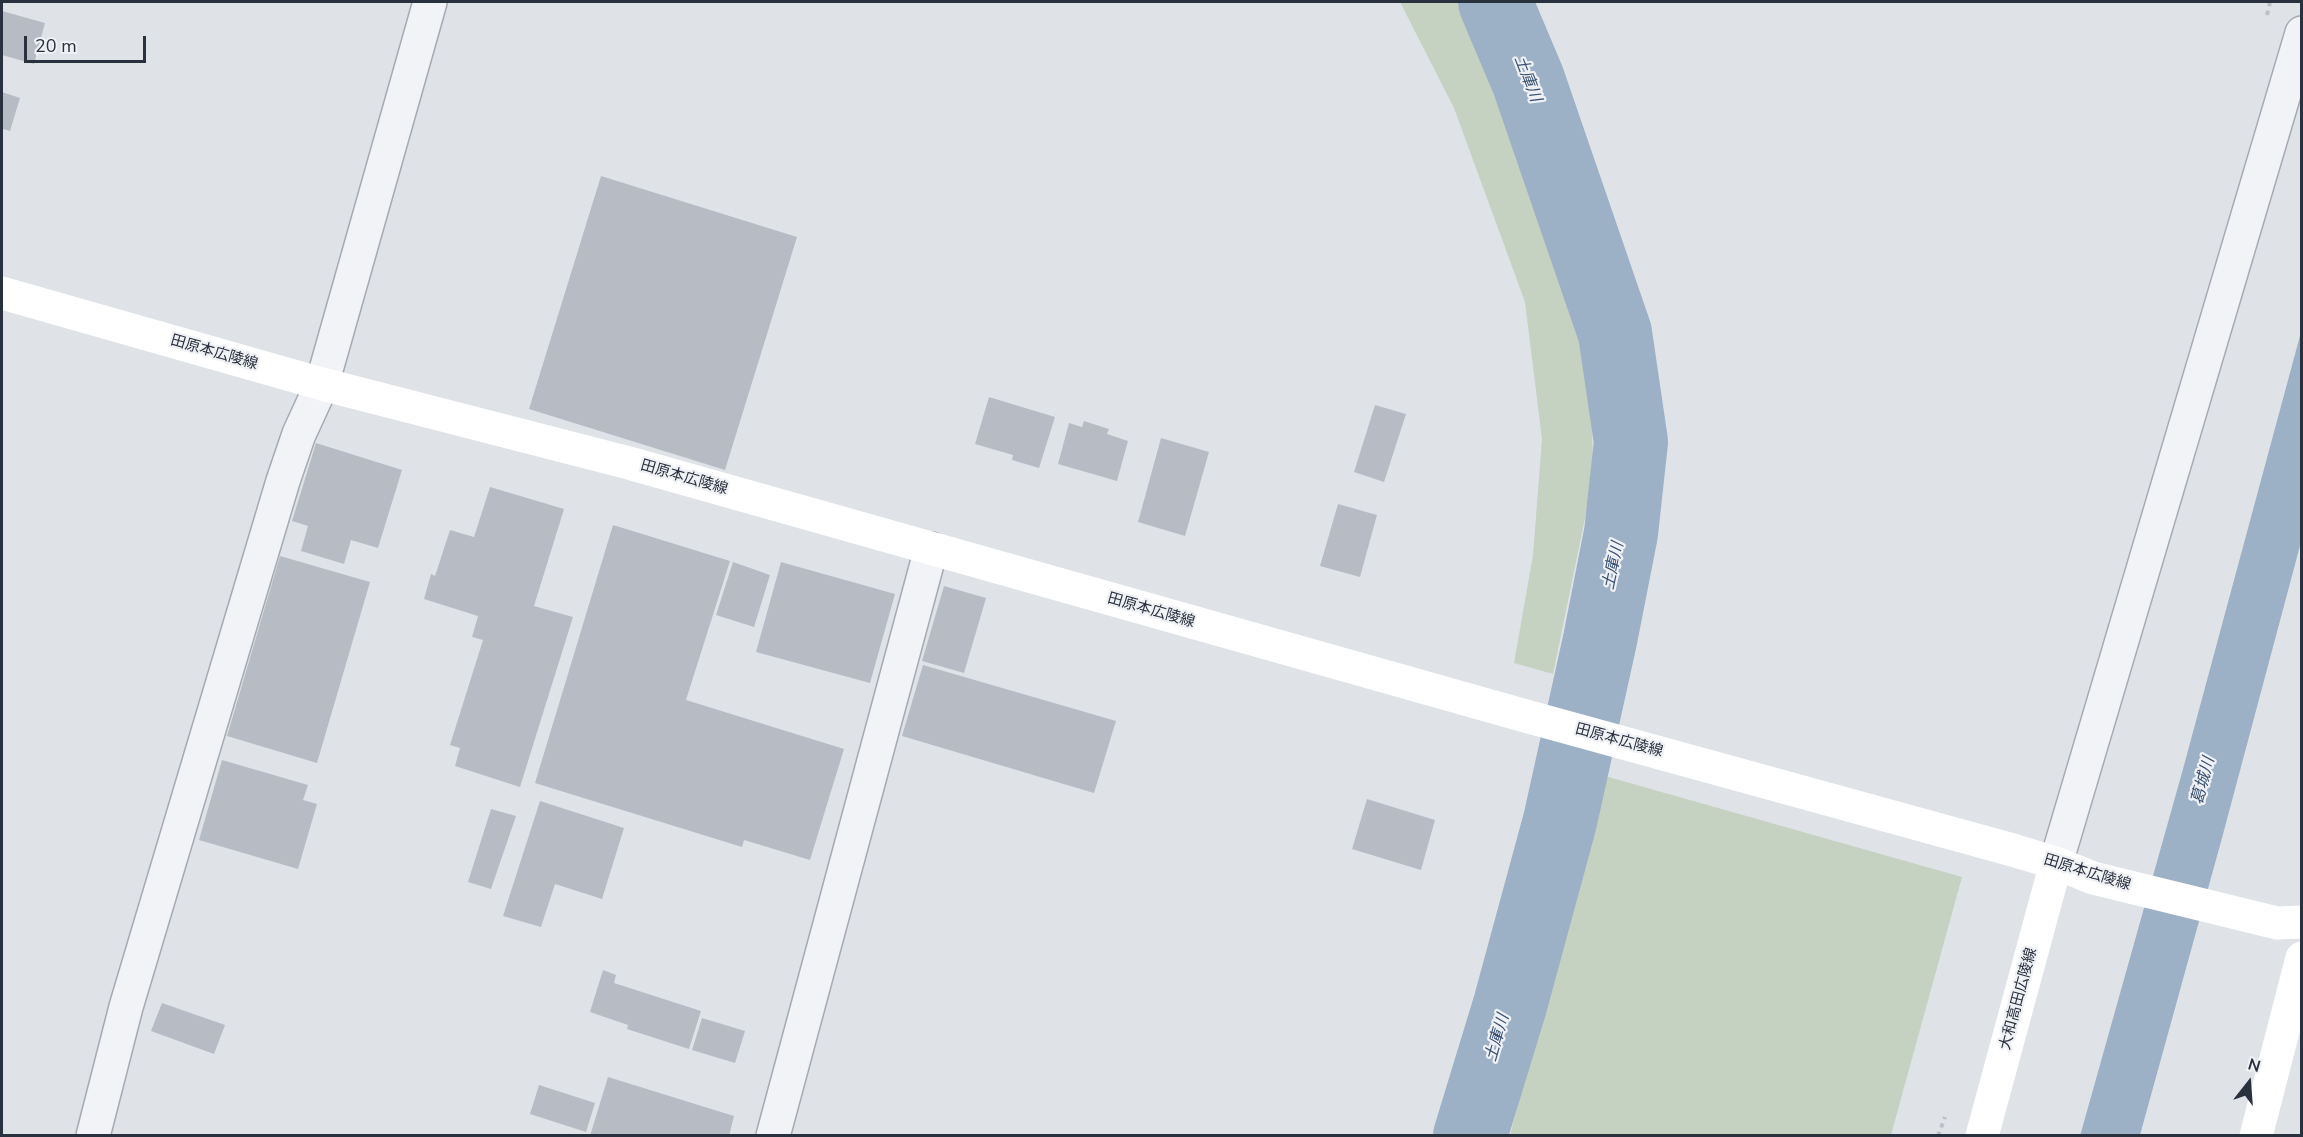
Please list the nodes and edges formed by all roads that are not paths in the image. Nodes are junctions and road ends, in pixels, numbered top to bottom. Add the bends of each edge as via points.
1 (430, 2) edge
2 (2301, 33) edge
3 (2, 293) edge
4 (322, 384) junction
5 (931, 549) junction
6 (2056, 863) junction
7 (2289, 922) edge
8 (2301, 958) edge
9 (2258, 1132) edge
10 (93, 1136) edge
11 (773, 1136) edge
12 (1982, 1136) edge

1 - 4 street
2 - 6 street
3 - 4 main road, 田原本広陵線
4 - 5 main road, 田原本広陵線 via 629,463
4 - 10 street via 283,481 126,1007
5 - 6 main road, 田原本広陵線
5 - 11 street
6 - 7 main road, 田原本広陵線 via 2094,878
6 - 12 main road, 大和高田広陵線
8 - 9 main road

